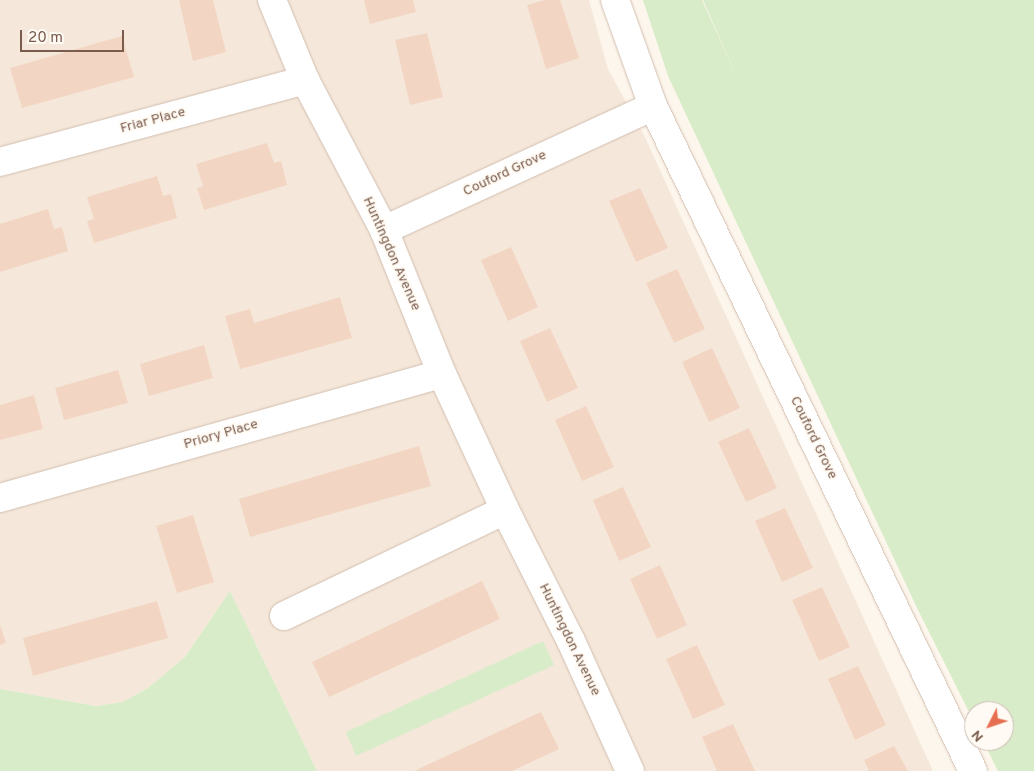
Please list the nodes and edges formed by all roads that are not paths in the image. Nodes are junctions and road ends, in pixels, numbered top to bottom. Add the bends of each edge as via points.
1 (272, 0) edge
2 (615, 0) edge
3 (306, 80) junction
4 (653, 106) junction
5 (0, 162) edge
6 (384, 230) junction
7 (442, 374) junction
8 (0, 498) edge
9 (505, 510) junction
10 (284, 616) dead end
11 (630, 771) edge
12 (972, 771) edge

1 - 3 street, Huntingdon Avenue
2 - 4 street, Couford Grove
3 - 5 street, Friar Place
3 - 6 street, Huntingdon Avenue
4 - 6 street, Couford Grove
4 - 12 street, Couford Grove
6 - 7 street, Huntingdon Avenue
7 - 8 street, Priory Place
7 - 9 street, Huntingdon Avenue
9 - 10 street
9 - 11 street, Huntingdon Avenue via 571,640

